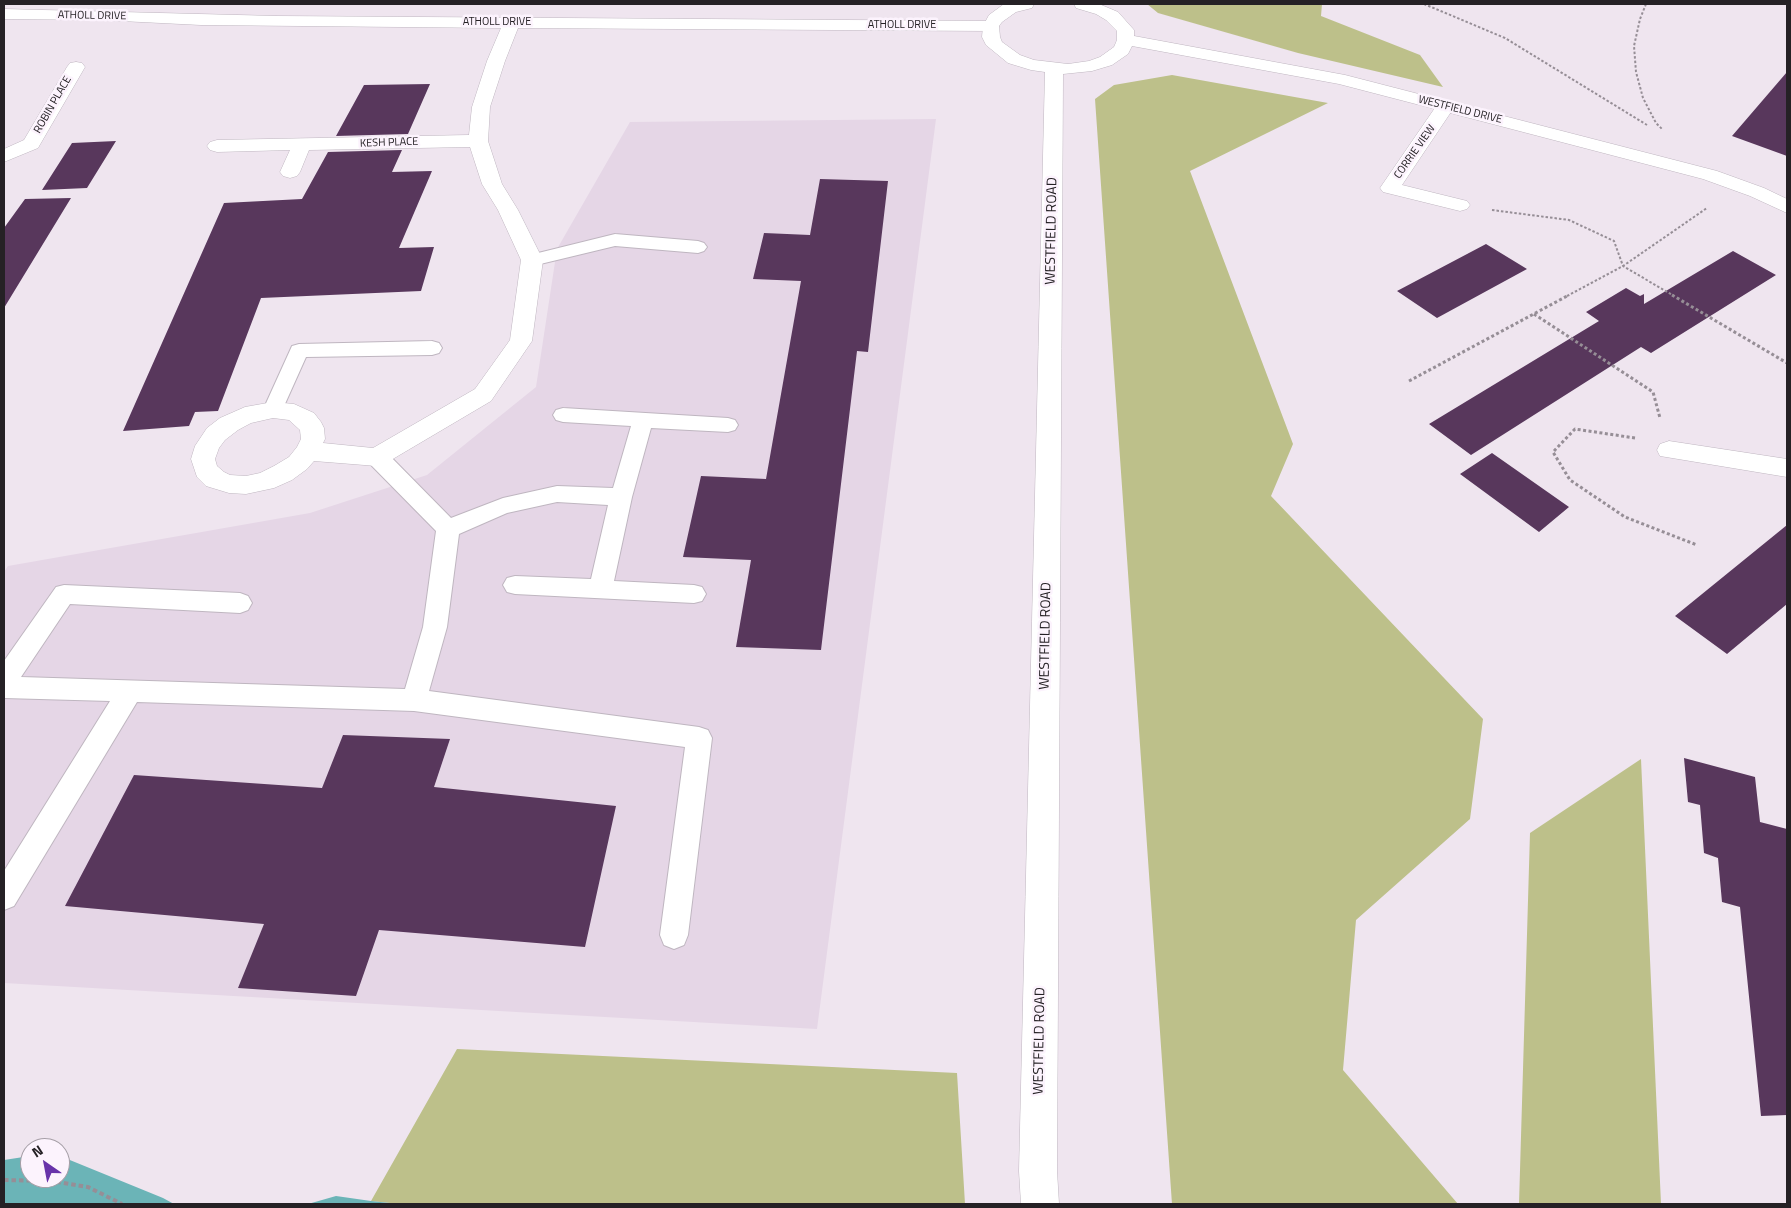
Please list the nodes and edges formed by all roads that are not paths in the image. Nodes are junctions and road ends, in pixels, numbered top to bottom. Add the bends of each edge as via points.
1 (286, 4) edge
2 (619, 4) edge
3 (1026, 4) edge
4 (1082, 4) edge
5 (4, 14) edge
6 (277, 21) junction
7 (512, 22) junction
8 (615, 23) junction
9 (991, 26) junction
10 (1126, 40) junction
11 (76, 67) dead end
12 (1054, 68) junction
13 (1446, 106) junction
14 (478, 141) junction
15 (217, 146) dead end
16 (301, 146) junction
17 (4, 156) edge
18 (290, 172) dead end
19 (1460, 205) road end
20 (1787, 207) edge
21 (698, 247) dead end
22 (532, 260) junction
23 (432, 348) dead end
24 (273, 410) junction
25 (564, 415) dead end
26 (643, 420) junction
27 (728, 425) dead end
28 (1668, 447) road end
29 (308, 451) junction
30 (377, 457) junction
31 (1787, 468) edge
32 (621, 497) junction
33 (448, 529) junction
34 (515, 585) dead end
35 (600, 590) junction
36 (694, 594) dead end
37 (240, 603) dead end
38 (4, 681) edge
39 (4, 687) edge
40 (130, 691) junction
41 (414, 700) junction
42 (4, 896) edge
43 (674, 935) dead end
44 (1040, 1204) edge

1 - 6 street
2 - 8 street
3 - 9 street via 1010,8
4 - 10 street via 1112,16 1125,30
5 - 6 street, ATHOLL DRIVE
6 - 7 street, ATHOLL DRIVE
7 - 8 street, ATHOLL DRIVE
7 - 14 street via 480,107
8 - 9 street, ATHOLL DRIVE
9 - 12 street via 995,45 1014,59
10 - 12 street via 1122,50 1106,61 1092,66
10 - 13 street, WESTFIELD DRIVE via 1338,79
11 - 17 street, ROBIN PLACE via 31,144
12 - 44 street, WESTFIELD ROAD
13 - 19 street, CORRIE VIEW via 1390,188
13 - 20 street, WESTFIELD DRIVE via 1710,175
14 - 16 street, KESH PLACE
14 - 22 street via 492,184
15 - 16 street, KESH PLACE
16 - 18 street
21 - 22 lane via 615,240
22 - 30 street via 522,341 483,395
23 - 24 lane via 299,352
24 - 29 street via 294,412 305,418 312,428
24 - 29 street via 245,416 216,434 203,459 206,470 215,479 229,484 256,483 283,473
25 - 26 lane
26 - 27 lane
26 - 32 lane
28 - 31 street
29 - 30 street
30 - 33 lane
32 - 33 lane via 557,494 503,506
32 - 35 lane
33 - 41 lane via 435,627
34 - 35 lane
35 - 36 lane
37 - 38 lane via 64,594
39 - 40 lane
40 - 41 lane
40 - 42 lane
41 - 43 lane via 698,738

